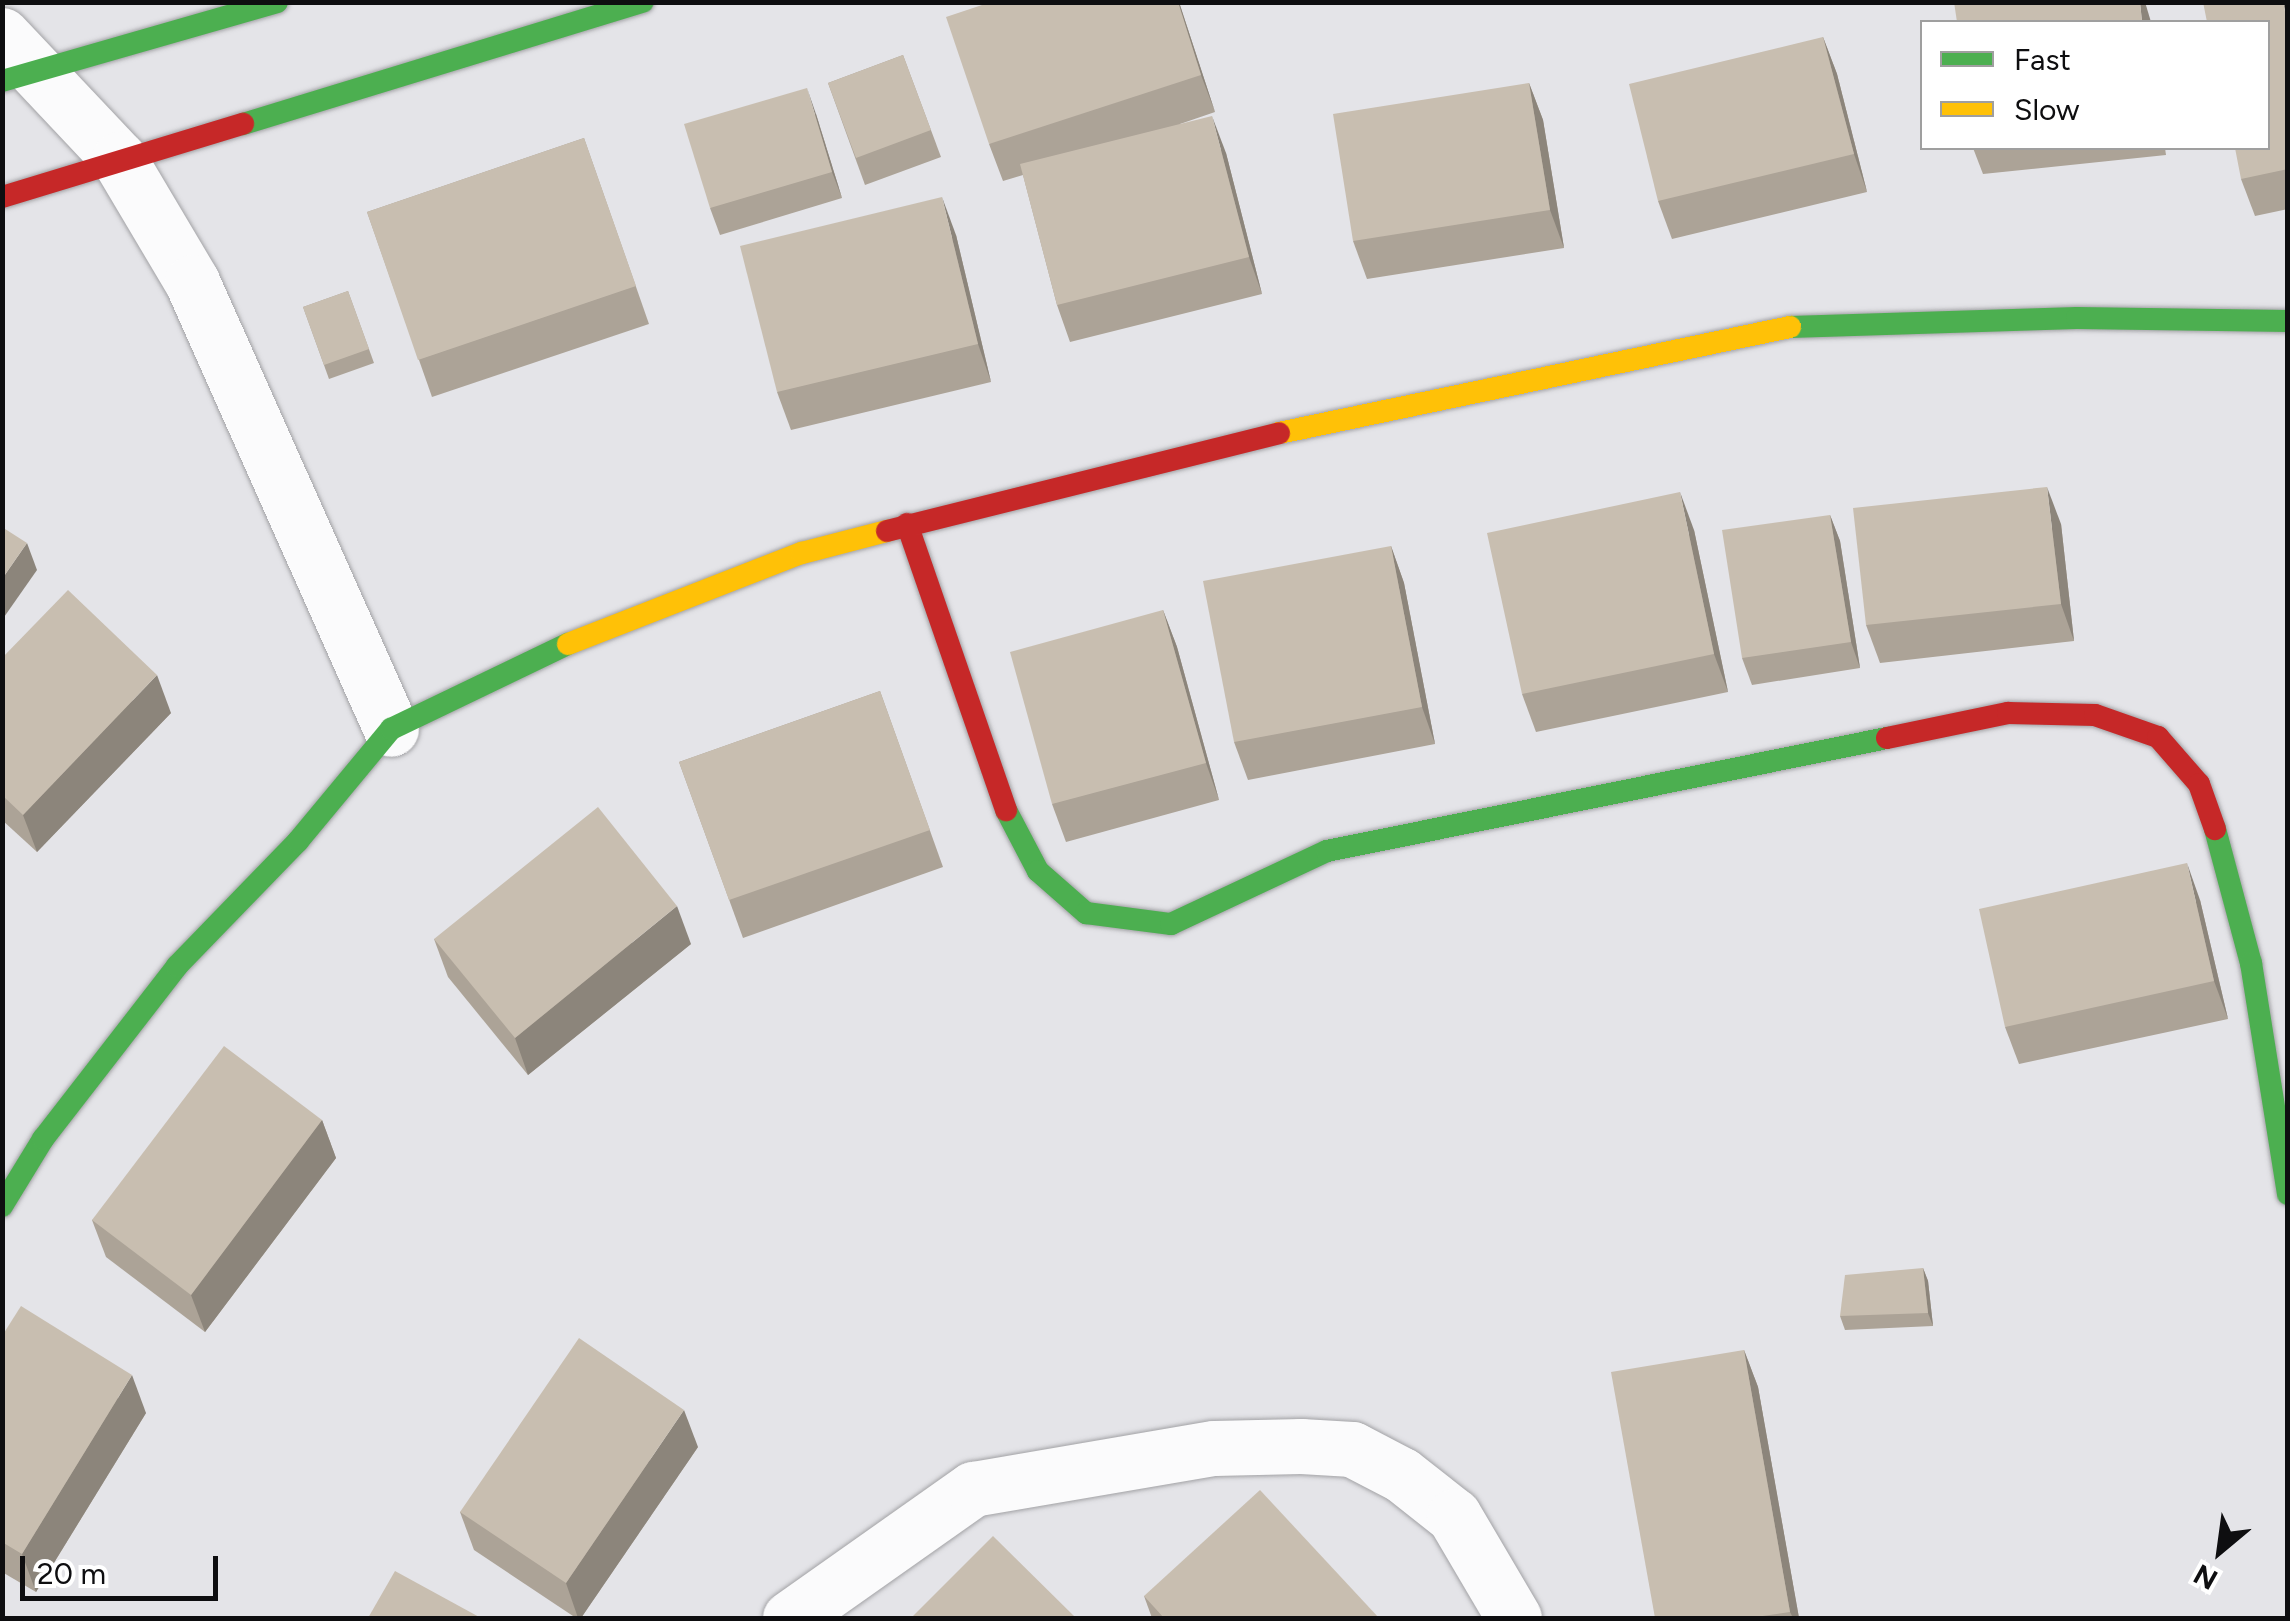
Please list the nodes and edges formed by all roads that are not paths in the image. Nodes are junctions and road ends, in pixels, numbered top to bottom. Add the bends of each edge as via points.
1 (278, 2) edge
2 (643, 2) edge
3 (14, 62) edge
4 (119, 159) junction
5 (2, 197) edge
6 (2288, 321) edge
7 (907, 524) junction
8 (391, 729) junction
9 (2288, 1194) edge
10 (2, 1206) edge
11 (790, 1618) edge
12 (1514, 1618) edge

1 - 3 street
2 - 4 street
3 - 4 street
4 - 5 street
4 - 8 street via 192,282
6 - 7 street via 2077,318 1784,328 1474,388
7 - 8 street via 802,553 594,632
7 - 9 street via 1000,799 1038,871 1086,913 1170,924 1225,904 1326,851 2008,713 2096,715 2158,737 2199,784 2219,840 2251,963
8 - 10 street via 298,842 177,966 43,1139
11 - 12 street via 973,1489 1214,1448 1301,1446 1352,1449 1402,1475 1454,1516

